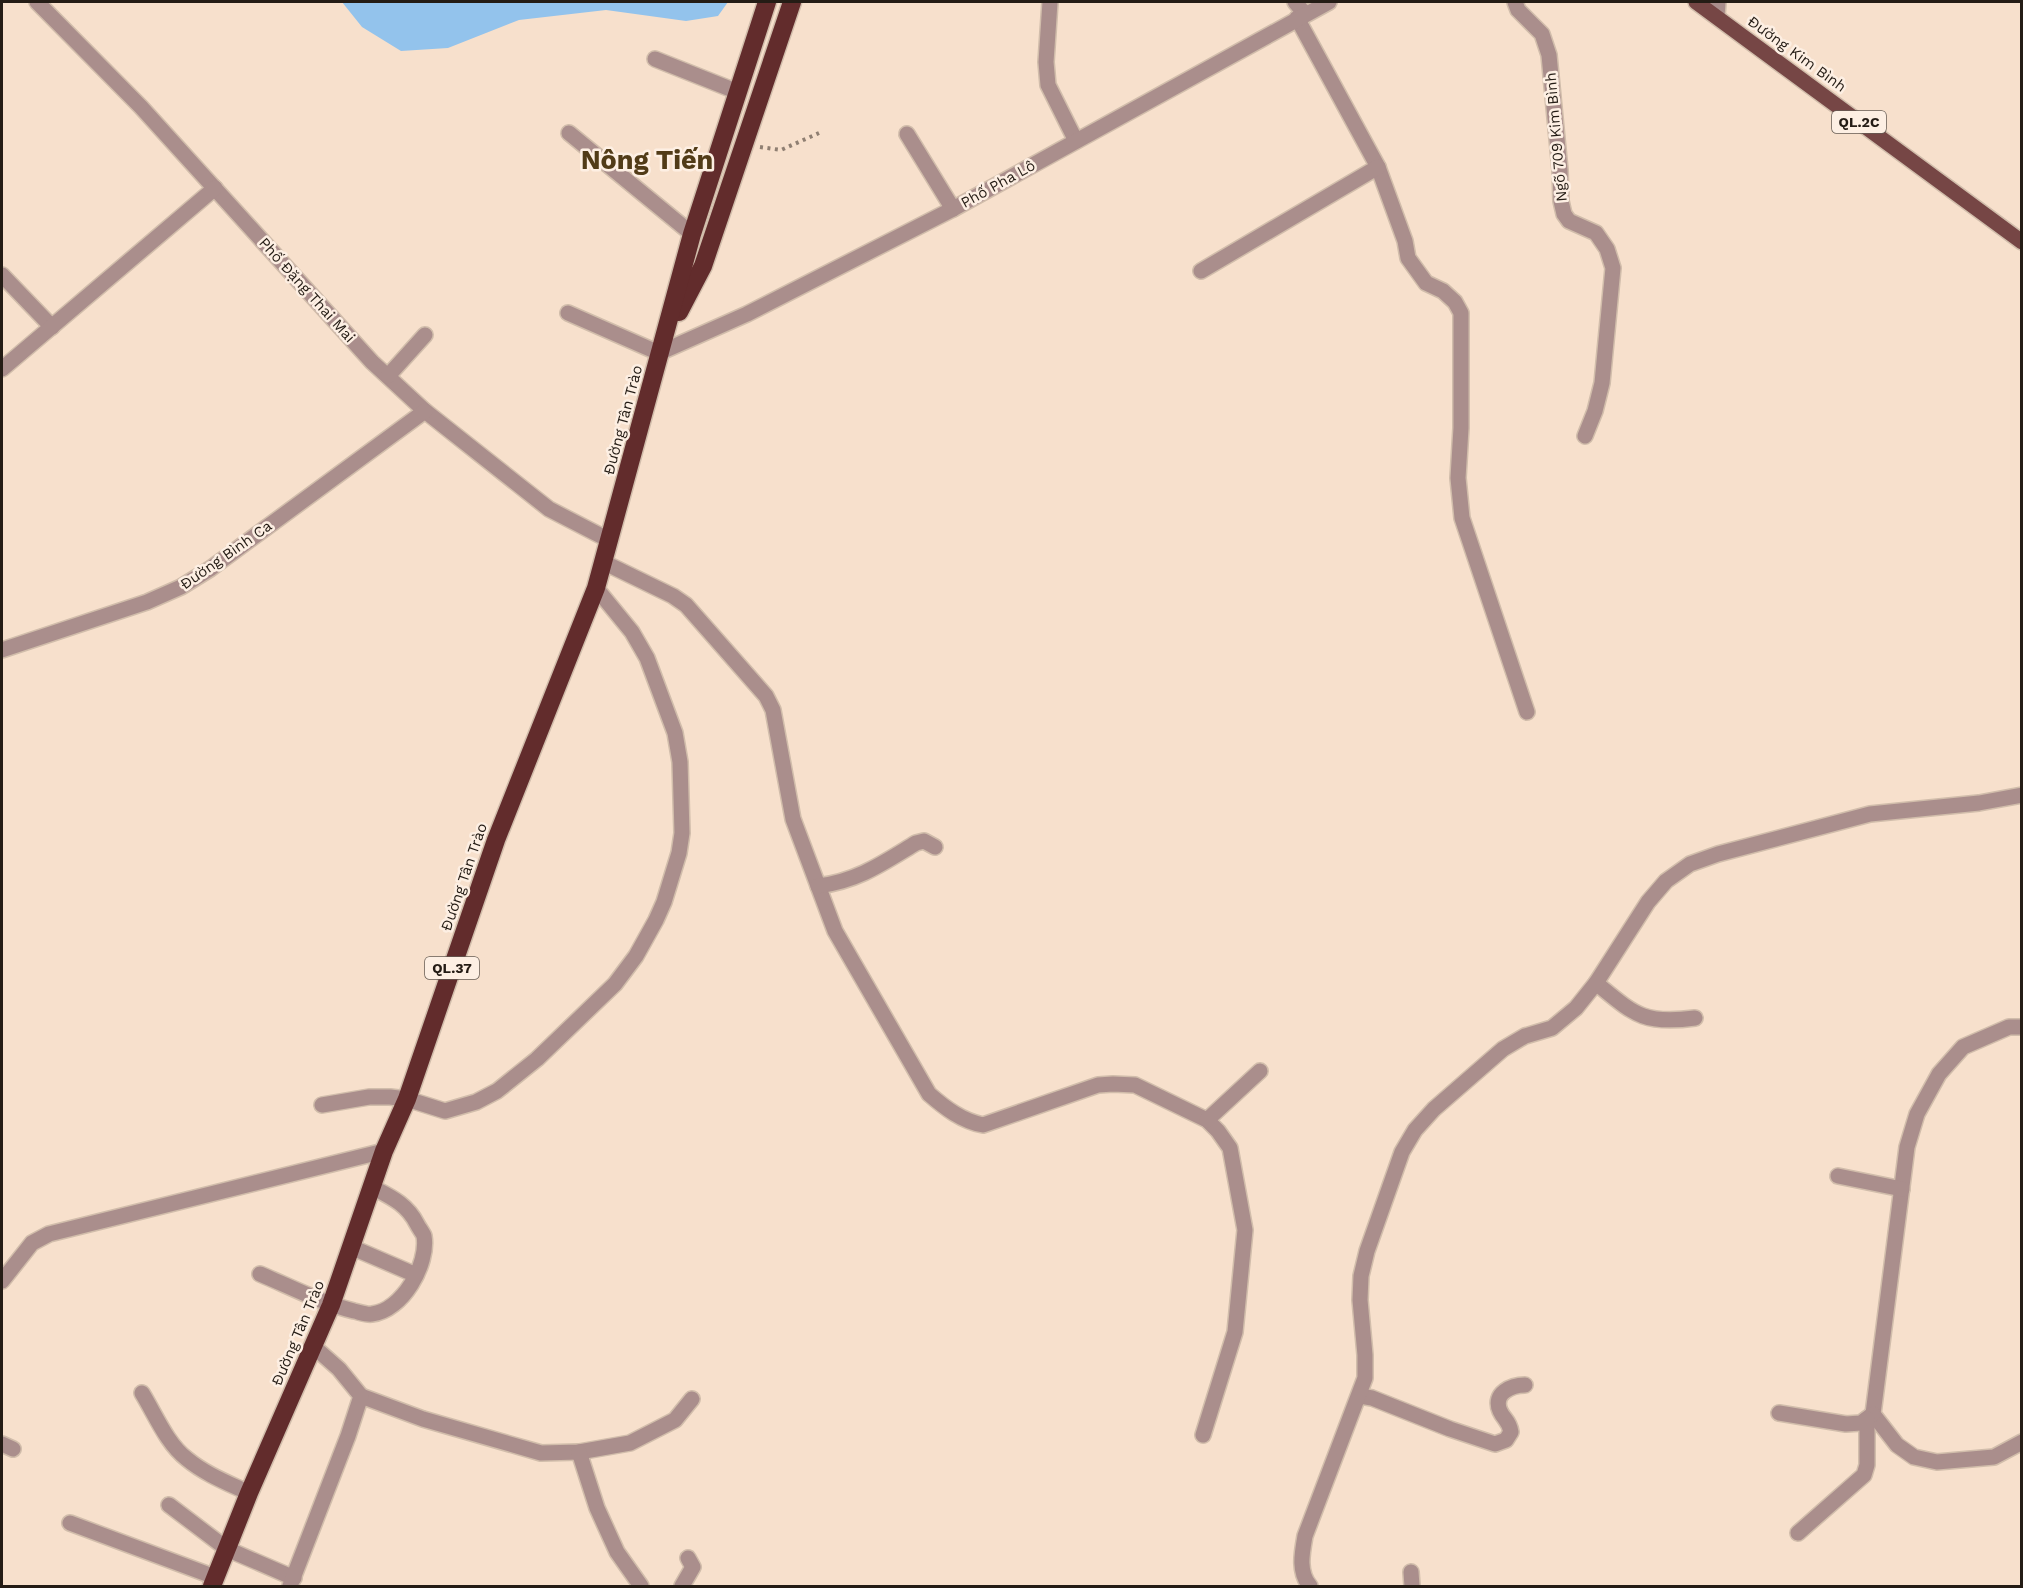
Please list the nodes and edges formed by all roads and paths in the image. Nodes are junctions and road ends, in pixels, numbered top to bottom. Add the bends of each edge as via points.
1 (37, 2) edge
2 (768, 2) edge
3 (792, 2) edge
4 (1050, 2) edge
5 (1295, 2) edge
6 (1329, 2) edge
7 (1515, 2) edge
8 (1696, 2) edge
9 (1717, 9) edge
10 (1301, 16) junction
11 (655, 59) dead end
12 (738, 92) junction
13 (569, 133) dead end
14 (819, 133) dead end
15 (907, 134) dead end
16 (1076, 141) junction
17 (744, 144) junction
18 (1378, 167) junction
19 (215, 188) junction
20 (953, 209) junction
21 (692, 234) junction
22 (2022, 242) edge
23 (1201, 271) dead end
24 (2, 275) edge
25 (568, 313) dead end
26 (52, 327) junction
27 (425, 335) dead end
28 (661, 346) junction
29 (2, 369) edge
30 (388, 376) junction
31 (425, 411) junction
32 (1585, 436) dead end
33 (609, 540) junction
34 (603, 562) junction
35 (596, 588) junction
36 (2, 650) edge
37 (1527, 712) dead end
38 (2022, 795) edge
39 (935, 847) dead end
40 (818, 886) junction
41 (1596, 983) junction
42 (1695, 1018) dead end
43 (2022, 1027) edge
44 (1260, 1071) dead end
45 (407, 1099) junction
46 (322, 1106) dead end
47 (1207, 1120) junction
48 (384, 1151) junction
49 (1838, 1176) dead end
50 (372, 1187) junction
51 (1902, 1189) junction
52 (351, 1247) junction
53 (260, 1274) dead end
54 (416, 1275) junction
55 (2, 1281) edge
56 (330, 1305) junction
57 (313, 1346) junction
58 (1525, 1385) dead end
59 (142, 1393) dead end
60 (361, 1396) junction
61 (1360, 1396) junction
62 (692, 1399) dead end
63 (1779, 1413) dead end
64 (1870, 1416) junction
65 (1203, 1435) dead end
66 (2022, 1442) edge
67 (579, 1452) junction
68 (249, 1493) junction
69 (169, 1505) dead end
70 (70, 1523) dead end
71 (1798, 1533) dead end
72 (227, 1549) junction
73 (688, 1558) dead end
74 (214, 1582) edge
75 (292, 1582) edge
76 (641, 1587) edge
77 (682, 1587) edge
78 (1310, 1587) edge

1 - 19 street, Phố Đặng Thai Mai
2 - 12 highway, Đường Tân Trào / QL.37
3 - 17 highway, Đường Tân Trào / QL.37
4 - 16 street via 1048,85
5 - 10 street
6 - 10 street, Phố Pha Lô
7 - 32 street, Ngõ 709 Kim Bình via 1542,34 1549,56 1564,214 1569,221 1596,233 1613,268 1602,383
8 - 9 main road, Đường Kim Bình / QL.2C
9 - 22 main road, Đường Kim Bình / QL.2C
10 - 16 street, Phố Pha Lô
10 - 18 street
11 - 12 street
12 - 21 highway, Đường Tân Trào / QL.37
13 - 21 street
14 - 17 path via 781,150
15 - 20 street
16 - 20 street, Phố Pha Lô
17 - 28 highway, Đường Tân Trào / QL.37 via 703,266
18 - 23 street
18 - 37 street via 1408,258 1426,283 1443,291 1461,313 1458,478 1462,518
19 - 26 street
19 - 30 street, Phố Đặng Thai Mai
20 - 28 street, Phố Pha Lô via 747,314
21 - 28 highway, Đường Tân Trào / QL.37
24 - 26 street
25 - 28 street
26 - 29 street
27 - 30 street
28 - 33 highway, Đường Tân Trào / QL.37
30 - 31 street, Phố Đặng Thai Mai
31 - 33 street, Phố Đặng Thai Mai via 549,509
31 - 36 street, Đường Bình Ca via 181,587
33 - 34 highway, Đường Tân Trào / QL.37
34 - 35 highway, Đường Tân Trào / QL.37
34 - 40 street via 686,605 766,696 794,819
35 - 45 highway, Đường Tân Trào / QL.37 via 496,840
35 - 45 street via 647,658 675,733 682,833 664,902 636,956 615,984 537,1059 497,1091 446,1111
38 - 41 street via 1870,814 1690,864 1666,881 1648,902
39 - 40 street via 924,841 916,843 870,871 841,883
40 - 47 street via 835,931 929,1094 968,1122 983,1125 1113,1083 1135,1085
41 - 42 street via 1629,1011 1648,1018
41 - 61 street via 1576,1008 1552,1028 1503,1048 1434,1109 1402,1152 1361,1276 1365,1378
43 - 51 street via 2009,1026 1963,1047 1940,1074 1917,1114 1907,1147
44 - 47 street
45 - 46 street via 369,1097
45 - 48 highway, Đường Tân Trào / QL.37
47 - 65 street via 1230,1148 1245,1230 1236,1332
48 - 50 highway, Đường Tân Trào / QL.37
48 - 55 street via 49,1234 32,1243
49 - 51 street
50 - 52 highway, Đường Tân Trào / QL.37
50 - 54 street via 402,1203 424,1236
51 - 64 street
52 - 54 street
52 - 56 highway, Đường Tân Trào / QL.37
53 - 56 street
54 - 56 street via 393,1307 371,1315
56 - 57 highway, Đường Tân Trào / QL.37
57 - 60 street
57 - 68 highway, Đường Tân Trào / QL.37
58 - 61 street via 1514,1385 1502,1393 1498,1401 1500,1411 1510,1423 1511,1432 1506,1440 1495,1444
59 - 68 street via 185,1459
60 - 67 street via 423,1419 541,1453
60 - 75 street
61 - 78 street via 1305,1536 1304,1579
62 - 67 street via 675,1420 630,1443
63 - 64 street via 1846,1424 1861,1423
64 - 66 street via 1914,1457 1937,1461 1994,1456
64 - 71 street via 1864,1475
67 - 76 street via 613,1543
68 - 72 highway, Đường Tân Trào / QL.37
69 - 72 street
70 - 74 street
72 - 74 highway, Đường Tân Trào / QL.37
72 - 75 street
73 - 77 street via 693,1568

